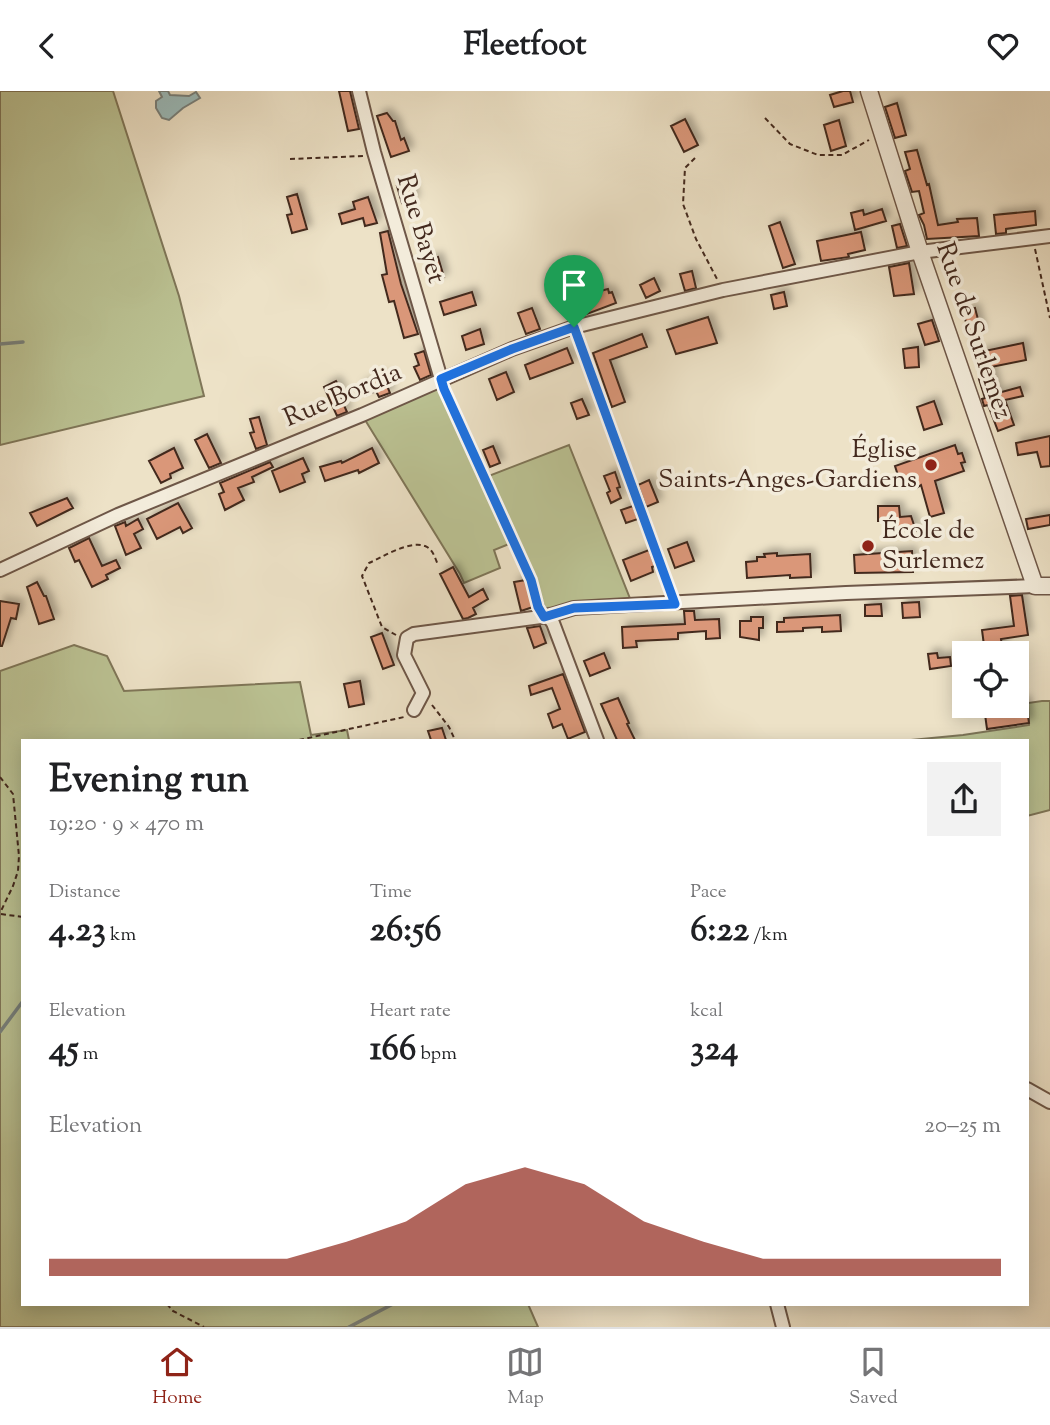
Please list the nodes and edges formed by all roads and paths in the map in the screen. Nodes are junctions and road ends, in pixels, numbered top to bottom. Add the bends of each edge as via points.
1 (359, 91) edge
2 (869, 91) edge
3 (765, 118) dead end
4 (883, 133) junction
5 (375, 155) junction
6 (695, 158) dead end
7 (290, 159) dead end
8 (1050, 236) edge
9 (1033, 238) junction
10 (920, 252) junction
11 (723, 289) junction
12 (1050, 318) edge
13 (574, 327) junction
14 (441, 379) junction
15 (438, 565) dead end
16 (0, 570) edge
17 (1042, 586) edge
18 (675, 604) junction
19 (546, 617) junction
20 (406, 641) junction
21 (423, 693) junction
22 (414, 710) joint
23 (304, 739) edge
24 (455, 739) edge
25 (597, 739) edge
26 (0, 777) edge
27 (21, 858) edge
28 (0, 913) edge
29 (21, 917) edge
30 (1029, 1090) edge
31 (1050, 1102) edge
32 (169, 1306) edge
33 (778, 1309) edge
34 (204, 1327) edge
35 (783, 1327) edge

1 - 5 street, Rue Bayet
2 - 4 street, Rue de Surlemez
3 - 4 path via 790,144 818,155 842,155
4 - 10 street, Rue de Surlemez
5 - 7 path
5 - 14 street, Rue Bayet
6 - 11 path via 685,168 683,204
8 - 9 street, Rue Bordia
9 - 10 street, Rue Bordia
9 - 12 path
10 - 11 street, Rue Bordia
10 - 17 street, Rue de Surlemez
11 - 13 street, Rue Bordia
13 - 14 street, Rue Bordia
13 - 18 lane
14 - 16 street, Rue Bordia via 78,532
14 - 19 path
15 - 20 path via 424,545 411,545 369,563 362,576 382,627
17 - 18 street
18 - 19 street via 574,608
19 - 20 street via 414,635
19 - 25 street via 553,623
20 - 21 street via 404,655
21 - 22 street
21 - 24 path
22 - 23 path via 394,721
26 - 27 path via 13,794
27 - 28 path
28 - 29 path
30 - 31 street
32 - 34 path
33 - 35 street

